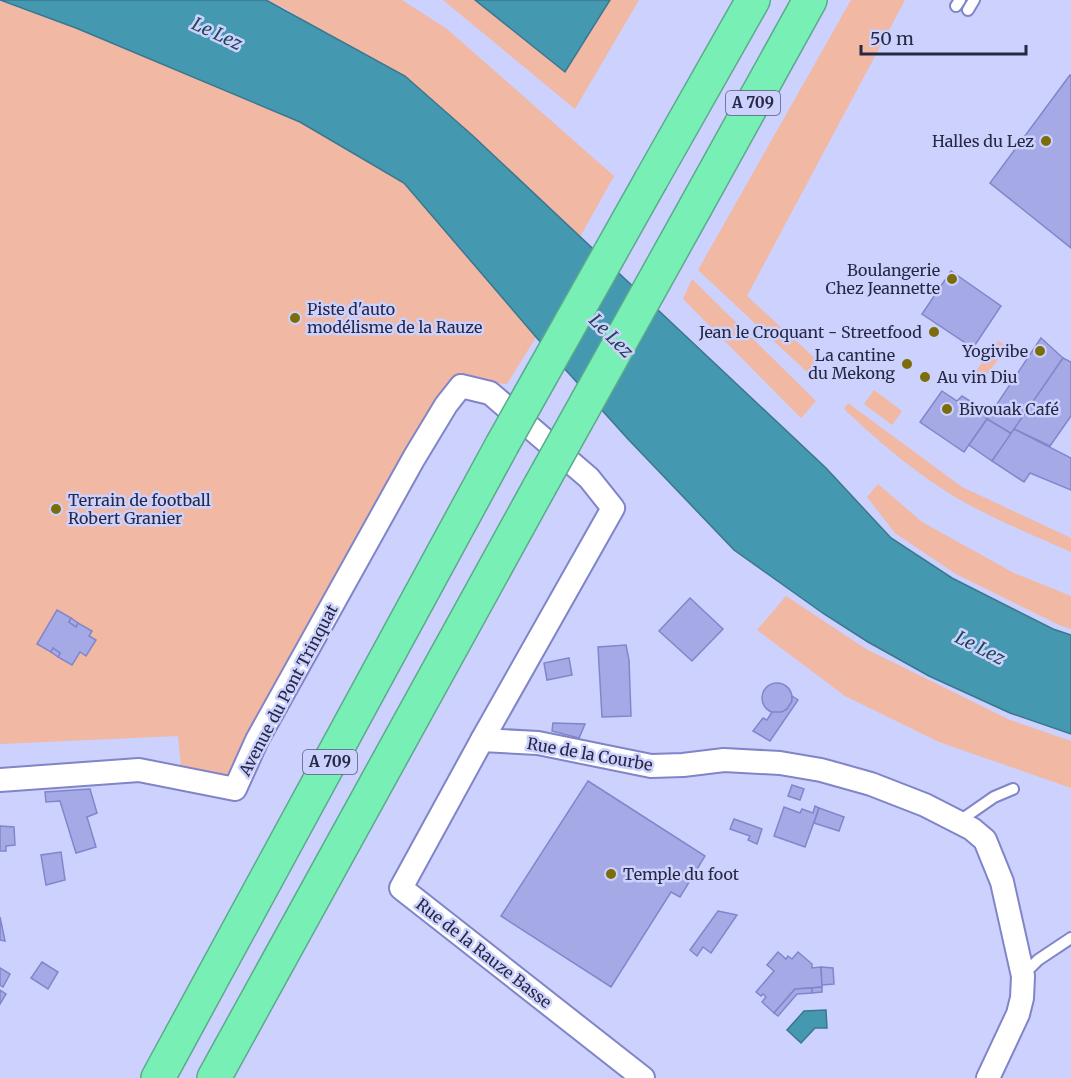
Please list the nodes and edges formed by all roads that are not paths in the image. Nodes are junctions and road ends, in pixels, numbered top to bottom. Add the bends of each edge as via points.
1 (753, 0) edge
2 (810, 0) edge
3 (974, 0) edge
4 (968, 10) dead end
5 (482, 740) junction
6 (0, 780) edge
7 (1013, 789) dead end
8 (958, 822) junction
9 (1071, 938) edge
10 (1023, 976) junction
11 (158, 1078) edge
12 (214, 1078) edge
13 (643, 1078) edge
14 (988, 1078) edge

1 - 11 highway, A 709, bridge via 502,445
2 - 12 highway, A 709, bridge
3 - 4 lane
5 - 6 street, Avenue du Pont Trinquat via 613,508 589,478 490,393 461,386 403,478 257,740 236,789 139,770
5 - 8 street, Rue de la Courbe via 538,743 651,766 724,760 821,770 871,784
5 - 13 street, Rue de la Rauze Basse via 401,888
7 - 8 lane
8 - 10 street, Rue de la Courbe via 985,840 1002,882
9 - 10 lane via 1038,960
10 - 14 street, Rue de la Courbe via 1018,1014

